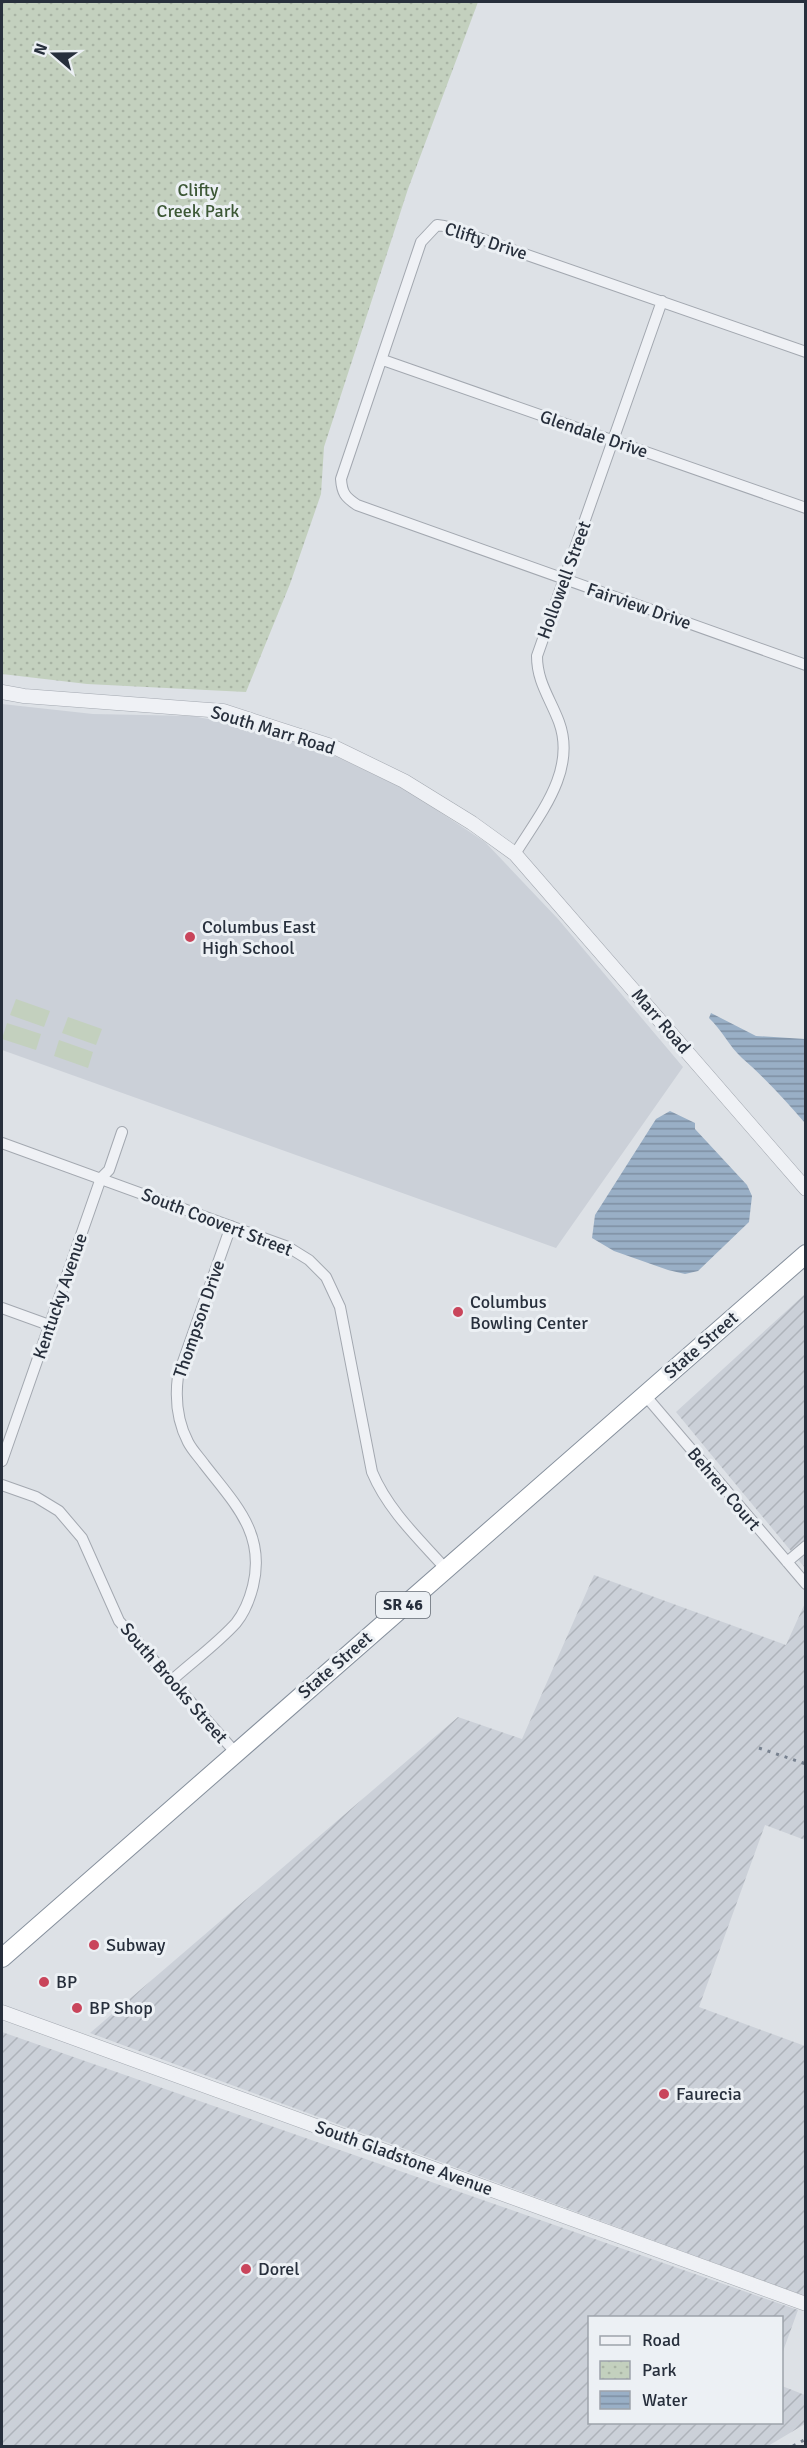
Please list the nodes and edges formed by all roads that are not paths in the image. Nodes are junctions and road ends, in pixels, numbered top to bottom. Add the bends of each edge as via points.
1 (662, 301) junction
2 (806, 352) edge
3 (383, 360) junction
4 (613, 440) junction
5 (342, 492) joint
6 (806, 508) edge
7 (564, 579) junction
8 (806, 665) edge
9 (2, 692) edge
10 (515, 854) junction
11 (122, 1132) dead end
12 (2, 1143) edge
13 (101, 1178) junction
14 (806, 1189) edge
15 (231, 1226) junction
16 (806, 1254) edge
17 (2, 1308) edge
18 (49, 1325) junction
19 (644, 1394) junction
20 (2, 1461) edge
21 (2, 1485) edge
22 (806, 1546) edge
23 (787, 1562) junction
24 (445, 1568) junction
25 (806, 1584) edge
26 (171, 1681) junction
27 (235, 1752) junction
28 (2, 1958) edge
29 (2, 2012) edge
30 (806, 2304) edge

1 - 2 street, Clifty Drive
1 - 3 street, Clifty Drive via 437,225 422,242
1 - 4 street, Hollowell Street
3 - 4 street, Glendale Drive
3 - 5 street, Clifty Drive via 341,479
4 - 6 street, Glendale Drive
4 - 7 street, Hollowell Street
5 - 7 street, Fairview Drive via 357,505
7 - 8 street, Fairview Drive
7 - 10 street, Hollowell Street via 540,645 537,670 559,722 562,767 555,788
9 - 10 street, South Marr Road via 223,711 334,747 404,781
10 - 14 street, Marr Road
11 - 13 street, Kentucky Avenue via 109,1170
12 - 13 street, South Coovert Street
13 - 15 street, South Coovert Street
13 - 18 street, Kentucky Avenue
15 - 24 street, South Coovert Street via 288,1247 326,1277 340,1307 372,1472 391,1507
15 - 26 street, Thompson Drive via 178,1376 176,1396 188,1443 250,1528 256,1574 250,1598 237,1622
16 - 19 highway, State Street / SR 46
17 - 18 street
18 - 20 street, Kentucky Avenue
19 - 23 street, Behren Court
19 - 24 highway, State Street / SR 46
21 - 26 street, South Brooks Street via 36,1497 59,1511 82,1538 118,1621
22 - 23 street
23 - 25 street, Behren Court
24 - 27 highway, State Street / SR 46
26 - 27 street, South Brooks Street
27 - 28 highway, State Street / SR 46
29 - 30 street, South Gladstone Avenue

